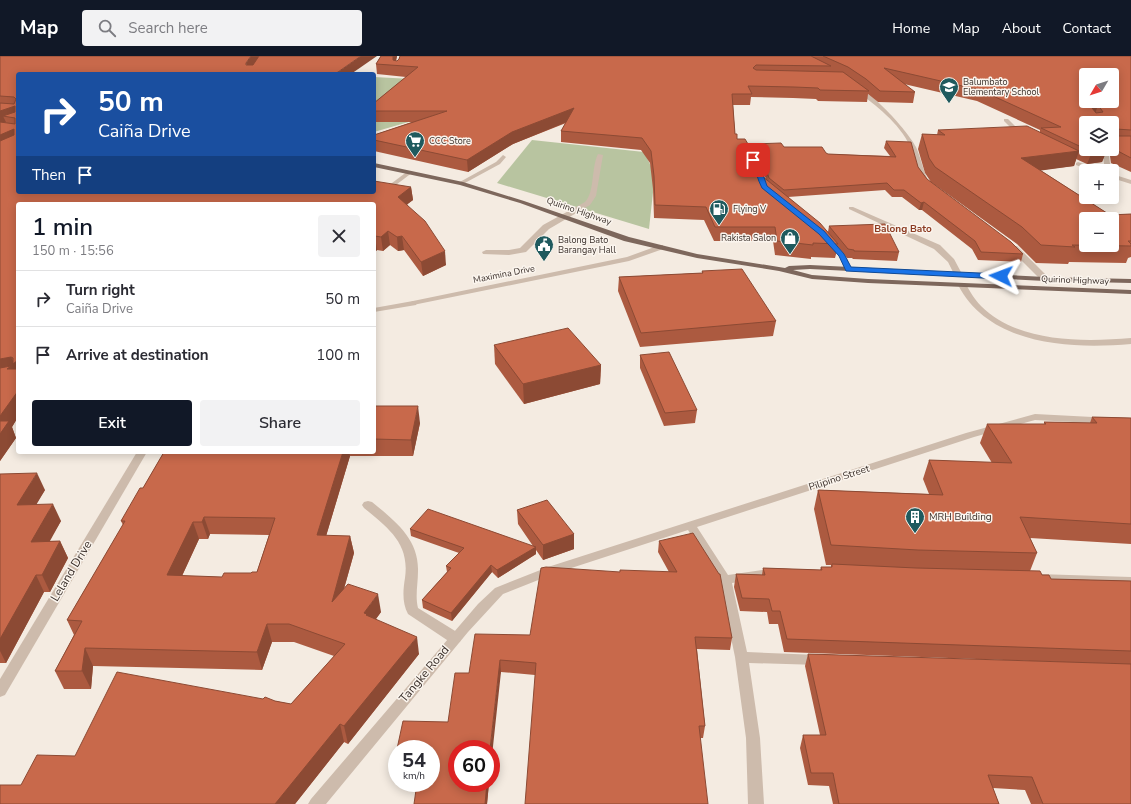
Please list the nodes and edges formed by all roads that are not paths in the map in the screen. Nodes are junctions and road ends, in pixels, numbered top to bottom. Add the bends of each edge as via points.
1 (849, 84) edge
2 (1006, 120) dead end
3 (1028, 139) edge
4 (600, 155) dead end
5 (503, 157) dead end
6 (1076, 163) dead end
7 (1079, 164) edge
8 (376, 165) edge
9 (410, 172) junction
10 (1119, 178) edge
11 (1131, 182) edge
12 (461, 184) junction
13 (934, 189) edge
14 (386, 190) edge
15 (851, 208) dead end
16 (563, 216) junction
17 (821, 233) edge
18 (1007, 242) edge
19 (660, 247) junction
20 (486, 252) dead end
21 (779, 269) junction
22 (848, 269) junction
23 (958, 274) junction
24 (1045, 279) junction
25 (1131, 281) edge
26 (962, 285) junction
27 (1131, 292) edge
28 (376, 310) edge
29 (1131, 341) edge
30 (1131, 422) edge
31 (141, 454) edge
32 (368, 505) dead end
33 (691, 526) junction
34 (552, 570) joint
35 (790, 571) edge
36 (1029, 578) edge
37 (725, 580) junction
38 (1131, 581) edge
39 (455, 638) junction
40 (742, 657) junction
41 (836, 660) edge
42 (0, 691) edge
43 (316, 804) edge
44 (756, 804) edge

1 - 13 street via 904,130 913,146 921,174
2 - 3 street
4 - 16 street via 596,164 591,200
5 - 12 street via 498,163
6 - 7 street
8 - 9 main road, Quirino Highway
9 - 12 main road, Quirino Highway
9 - 14 street
10 - 11 street
12 - 16 main road, Quirino Highway
15 - 23 street via 937,247
16 - 19 main road, Quirino Highway via 628,239
16 - 20 street via 537,234 528,247 522,250
17 - 22 street via 842,255
18 - 24 street
19 - 21 main road, Quirino Highway via 697,256
19 - 28 street, Maximina Drive via 629,259
21 - 22 main road, Quirino Highway
21 - 26 main road, Quirino Highway via 812,277 868,282
22 - 23 main road, Quirino Highway
23 - 24 main road, Quirino Highway
24 - 25 main road, Quirino Highway
26 - 27 main road, Quirino Highway
26 - 29 street via 972,302 986,315 1027,335 1078,342
30 - 33 street, Pilipino Street via 1035,417 970,435
31 - 42 street, Leland Drive
32 - 39 street via 397,530 409,546 412,561 408,598 412,611
33 - 34 street, Pilipino Street
33 - 37 street
34 - 39 street, Tangke Road via 499,591
35 - 37 street via 768,572
36 - 38 street
37 - 40 street
39 - 43 street, Tangke Road
40 - 41 street
40 - 44 street via 752,738

